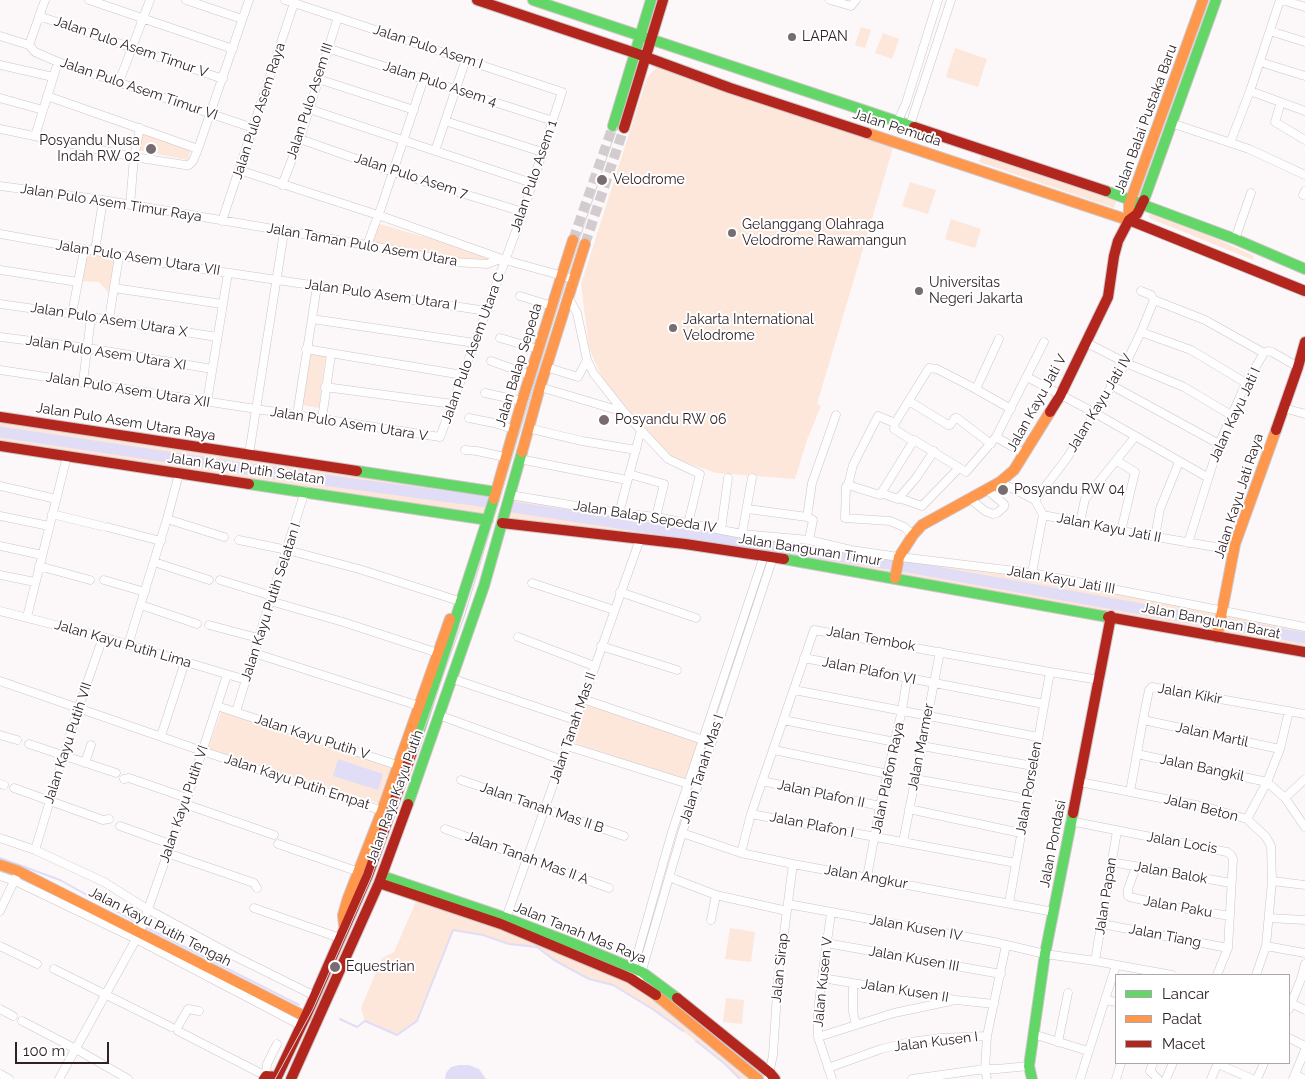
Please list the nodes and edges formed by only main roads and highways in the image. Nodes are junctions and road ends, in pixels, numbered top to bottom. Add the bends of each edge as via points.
1 (477, 0) edge
2 (533, 0) edge
3 (651, 0) edge
4 (663, 0) edge
5 (1216, 0) edge
6 (1202, 5) edge
7 (1212, 14) junction
8 (639, 35) junction
9 (651, 39) junction
10 (635, 53) junction
11 (647, 57) junction
12 (1181, 78) junction
13 (613, 126) tunnel mouth
14 (624, 128) tunnel mouth
15 (1131, 199) junction
16 (1142, 204) junction
17 (1129, 220) junction
18 (573, 240) tunnel mouth
19 (585, 244) tunnel mouth
20 (1305, 269) edge
21 (1305, 291) edge
22 (1305, 342) edge
23 (1305, 357) edge
24 (1298, 367) junction
25 (0, 417) edge
26 (513, 429) junction
27 (528, 431) junction
28 (0, 448) edge
29 (495, 495) junction
30 (489, 517) junction
31 (503, 519) junction
32 (484, 534) junction
33 (895, 576) junction
34 (1112, 616) junction
35 (1217, 636) junction
36 (1305, 652) edge
37 (432, 696) junction
38 (444, 700) junction
39 (403, 767) junction
40 (387, 812) junction
41 (0, 865) edge
42 (380, 880) junction
43 (342, 933) junction
44 (636, 975) junction
45 (306, 1016) junction
46 (771, 1077) edge
47 (271, 1078) edge
48 (291, 1079) edge
49 (758, 1079) edge
50 (1032, 1079) edge

1 - 10 main road, Jalan Pemuda
2 - 8 main road, Jalan Pemuda
3 - 8 main road
4 - 9 main road
5 - 7 main road, Jalan Balai Pustaka Baru
6 - 7 main road
6 - 12 main road, Jalan Balai Pustaka Baru
7 - 12 main road, Jalan Balai Pustaka Baru
8 - 9 main road, Jalan Pemuda
8 - 10 main road
9 - 11 main road
9 - 15 main road, Jalan Pemuda
10 - 11 main road, Jalan Pemuda
10 - 13 main road
11 - 14 main road
11 - 17 main road, Jalan Pemuda via 730,88
12 - 15 main road, Jalan Balai Pustaka Baru
12 - 16 main road, Jalan Balai Pustaka Baru via 1171,123
15 - 16 main road, Jalan Pemuda
15 - 17 main road, Jalan Balai Pustaka Baru
16 - 17 main road, Jalan Balai Pustaka Baru
16 - 20 main road, Jalan Pemuda
17 - 21 main road, Jalan Pemuda
17 - 33 main road, Jalan Kayu Jati V via 1118,240 1108,297 1060,396 1025,454 1000,482 922,524 899,558
18 - 26 main road, Jalan Balap Sepeda
19 - 27 main road, Jalan Balap Sepeda
22 - 24 main road, Jalan Kayu Jati Raya
23 - 24 main road, Jalan Kayu Jati Raya
24 - 35 main road, Jalan Kayu Jati Raya via 1234,550
25 - 29 main road, Jalan Pulo Asem Utara Raya
26 - 27 main road
26 - 29 main road, Jalan Balap Sepeda
27 - 31 main road, Jalan Balap Sepeda
28 - 30 main road, Jalan Kayu Putih Selatan
29 - 30 main road, Jalan Balap Sepeda
30 - 32 main road, Jalan Raya Kayu Putih
31 - 33 main road, Jalan Bangunan Timur
31 - 38 main road, Jalan Raya Kayu Putih via 484,586
32 - 37 main road, Jalan Raya Kayu Putih
32 - 39 main road, Jalan Raya Kayu Putih via 456,600 419,706
33 - 34 main road, Jalan Bangunan Timur
34 - 35 main road, Jalan Bangunan Barat
34 - 50 main road, Jalan Pondasi via 1045,954 1029,1066
35 - 36 main road, Jalan Bangunan Barat
37 - 38 main road
37 - 39 main road, Jalan Raya Kayu Putih
38 - 42 main road, Jalan Raya Kayu Putih
39 - 40 main road, Jalan Raya Kayu Putih
40 - 43 main road, Jalan Raya Kayu Putih via 368,875
40 - 43 main road, Jalan Raya Kayu Putih via 348,898
41 - 45 main road, Jalan Kayu Putih Tengah
42 - 44 main road, Jalan Tanah Mas Raya
42 - 44 main road, Jalan Tanah Mas Raya via 506,918
42 - 48 main road, Jalan Raya Kayu Putih
43 - 45 main road, Jalan Raya Kayu Putih
44 - 46 main road, Jalan Tanah Mas Raya via 695,1011
44 - 49 main road, Jalan Tanah Mas Raya
45 - 47 main road, Jalan Raya Kayu Putih

